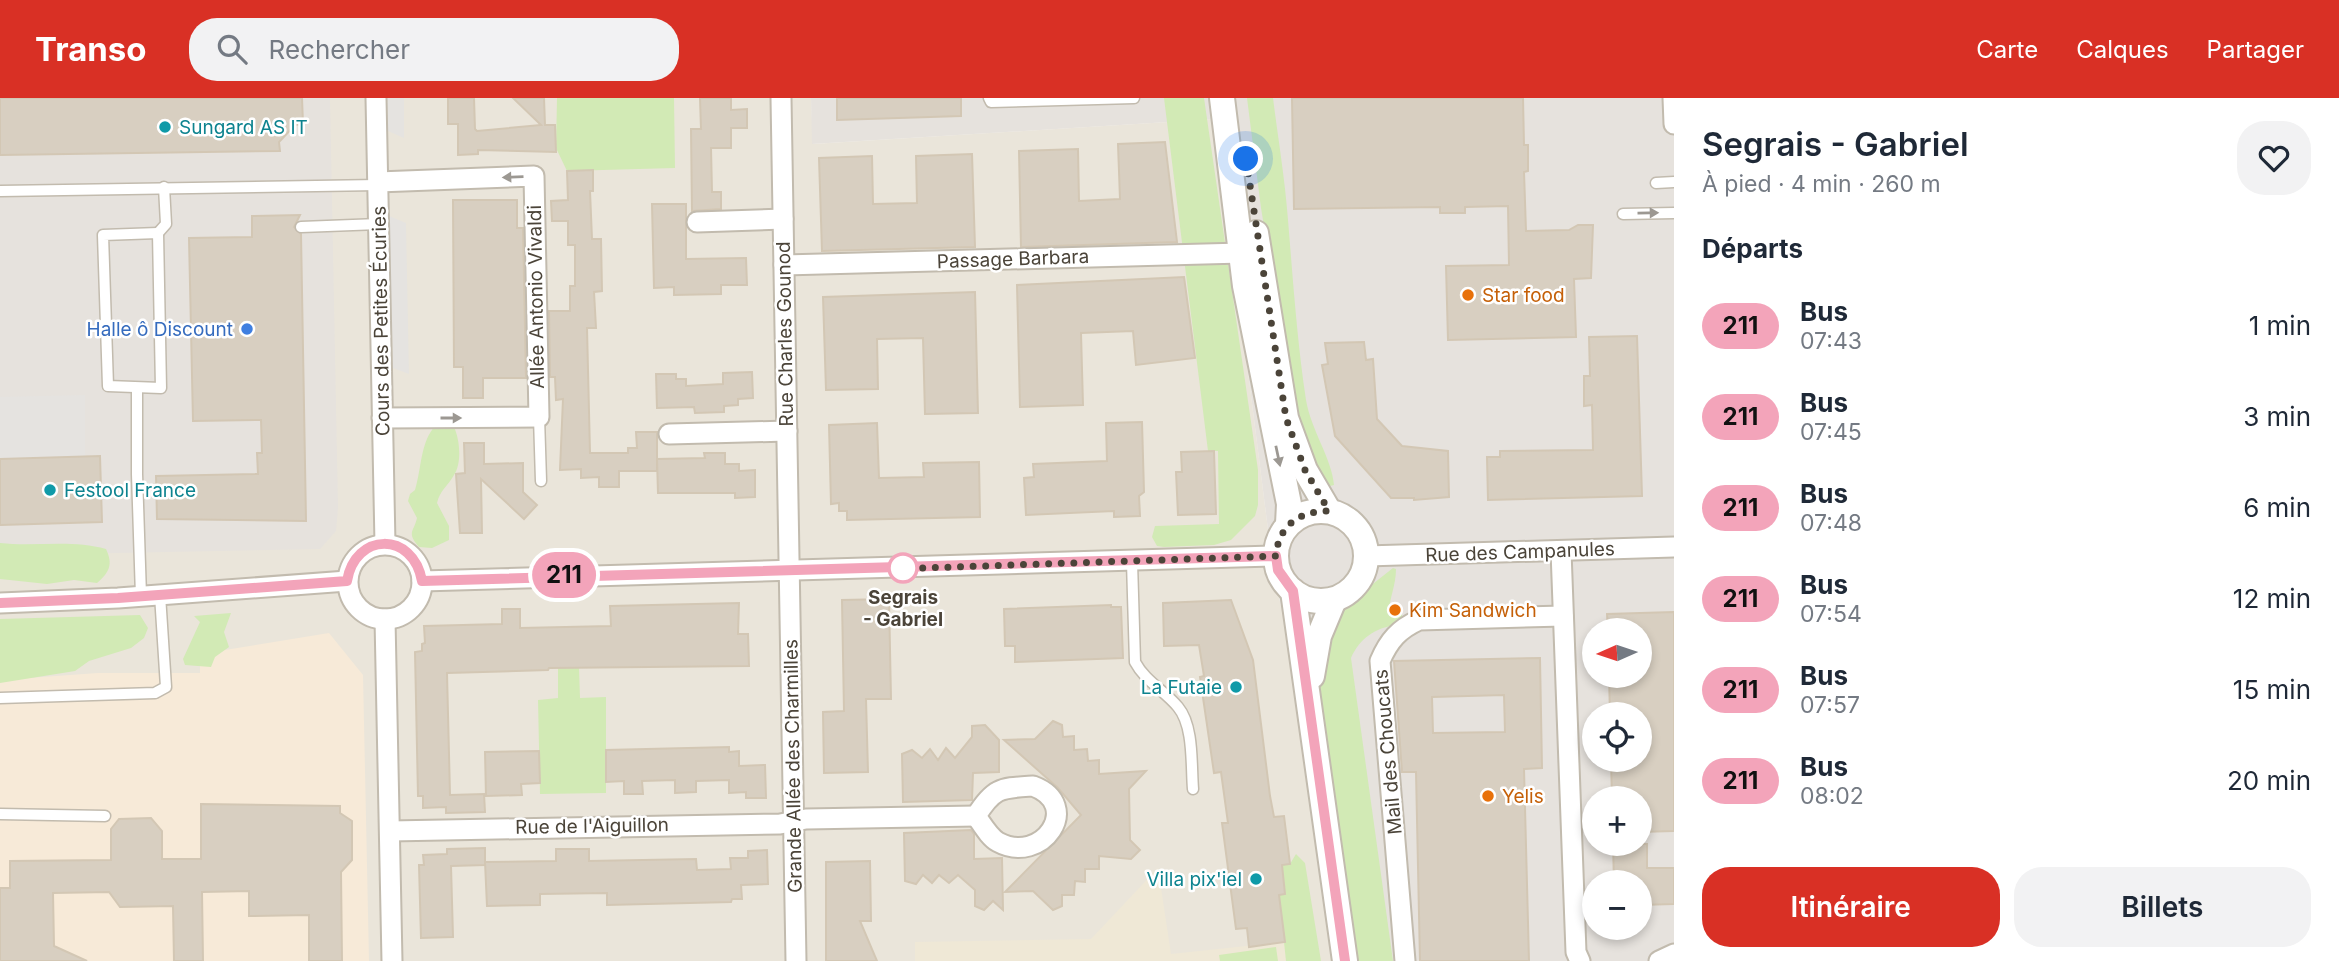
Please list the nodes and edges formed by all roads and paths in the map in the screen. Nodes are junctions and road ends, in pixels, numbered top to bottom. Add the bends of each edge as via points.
1 (376, 98) edge
2 (781, 98) edge
3 (989, 98) edge
4 (1134, 98) edge
5 (1223, 98) edge
6 (1238, 98) edge
7 (1673, 98) edge
8 (1674, 124) edge
9 (1674, 182) edge
10 (378, 183) junction
11 (1656, 183) dead end
12 (164, 187) junction
13 (0, 191) edge
14 (1674, 213) edge
15 (1623, 214) dead end
16 (783, 219) junction
17 (697, 222) dead end
18 (379, 224) junction
19 (301, 227) dead end
20 (158, 233) junction
21 (1242, 253) junction
22 (784, 265) junction
23 (137, 390) junction
24 (539, 417) junction
25 (382, 418) junction
26 (787, 431) junction
27 (669, 434) dead end
28 (541, 481) dead end
29 (1329, 511) junction
30 (1288, 524) junction
31 (385, 544) junction
32 (1674, 547) edge
33 (1560, 551) junction
34 (1276, 556) junction
35 (1366, 556) junction
36 (1132, 562) junction
37 (789, 571) junction
38 (347, 581) junction
39 (422, 581) junction
40 (1293, 591) junction
41 (151, 596) junction
42 (1334, 600) junction
43 (0, 603) edge
44 (1563, 616) junction
45 (385, 619) junction
46 (0, 698) edge
47 (1310, 718) junction
48 (1193, 789) dead end
49 (0, 814) edge
50 (105, 816) dead end
51 (976, 816) dead end
52 (793, 821) junction
53 (390, 831) junction
54 (1674, 954) edge
55 (392, 961) edge
56 (796, 961) edge
57 (1345, 961) edge
58 (1405, 961) edge
59 (1580, 961) edge
60 (1658, 961) edge

1 - 10 street, Cours des Petites Écuries
2 - 16 street, Rue Charles Gounod
3 - 4 lane via 991,102
5 - 21 street
6 - 29 street via 1286,418 1305,470
7 - 8 street
9 - 11 lane
10 - 12 lane
10 - 18 street, Cours des Petites Écuries
24 -> 10 street, Allée Antonio Vivaldi via 534,176
12 - 13 lane
12 - 20 lane via 166,224
15 -> 14 lane
16 - 17 street
16 - 22 street, Rue Charles Gounod
18 - 19 lane
18 - 25 street, Cours des Petites Écuries
20 - 23 lane via 161,388
20 - 23 lane via 103,235 108,386 130,385
21 - 22 street, Passage Barbara
21 -> 30 street via 1289,504
22 - 26 street, Rue Charles Gounod
23 - 41 lane via 136,474
25 -> 24 street, Allée Antonio Vivaldi
24 - 28 lane
25 - 31 street, Cours des Petites Écuries
26 - 27 street
26 - 37 street, Rue Charles Gounod
29 - 30 street via 1300,515
29 - 35 street via 1351,522 1365,544
30 - 34 street
31 - 38 street via 354,559
31 - 39 street via 396,545 415,559
32 - 33 street, Rue des Campanules
33 - 35 street, Rue des Campanules
33 - 44 street
34 - 36 street
34 - 40 street via 1278,570
35 - 42 street via 1357,583
36 - 37 street
36 - 48 lane via 1135,662 1180,709 1188,732
37 - 39 street
37 - 52 street, Grande Allée des Charmilles
38 - 41 street
38 - 45 street via 354,604 373,618
39 - 45 street via 412,608
40 - 42 street via 1305,599
40 - 47 street
41 - 43 street
41 - 46 lane via 166,687 155,693
42 - 47 street via 1319,636 1312,670
44 - 58 street, Mail des Choucats via 1419,620 1389,641 1380,661
44 - 59 street via 1576,952
45 - 53 street
47 - 57 street
49 - 50 lane
51 - 52 street, Rue de l'Aiguillon
52 - 53 street, Rue de l'Aiguillon
52 - 56 street, Grande Allée des Charmilles
53 - 55 street
54 - 60 street

